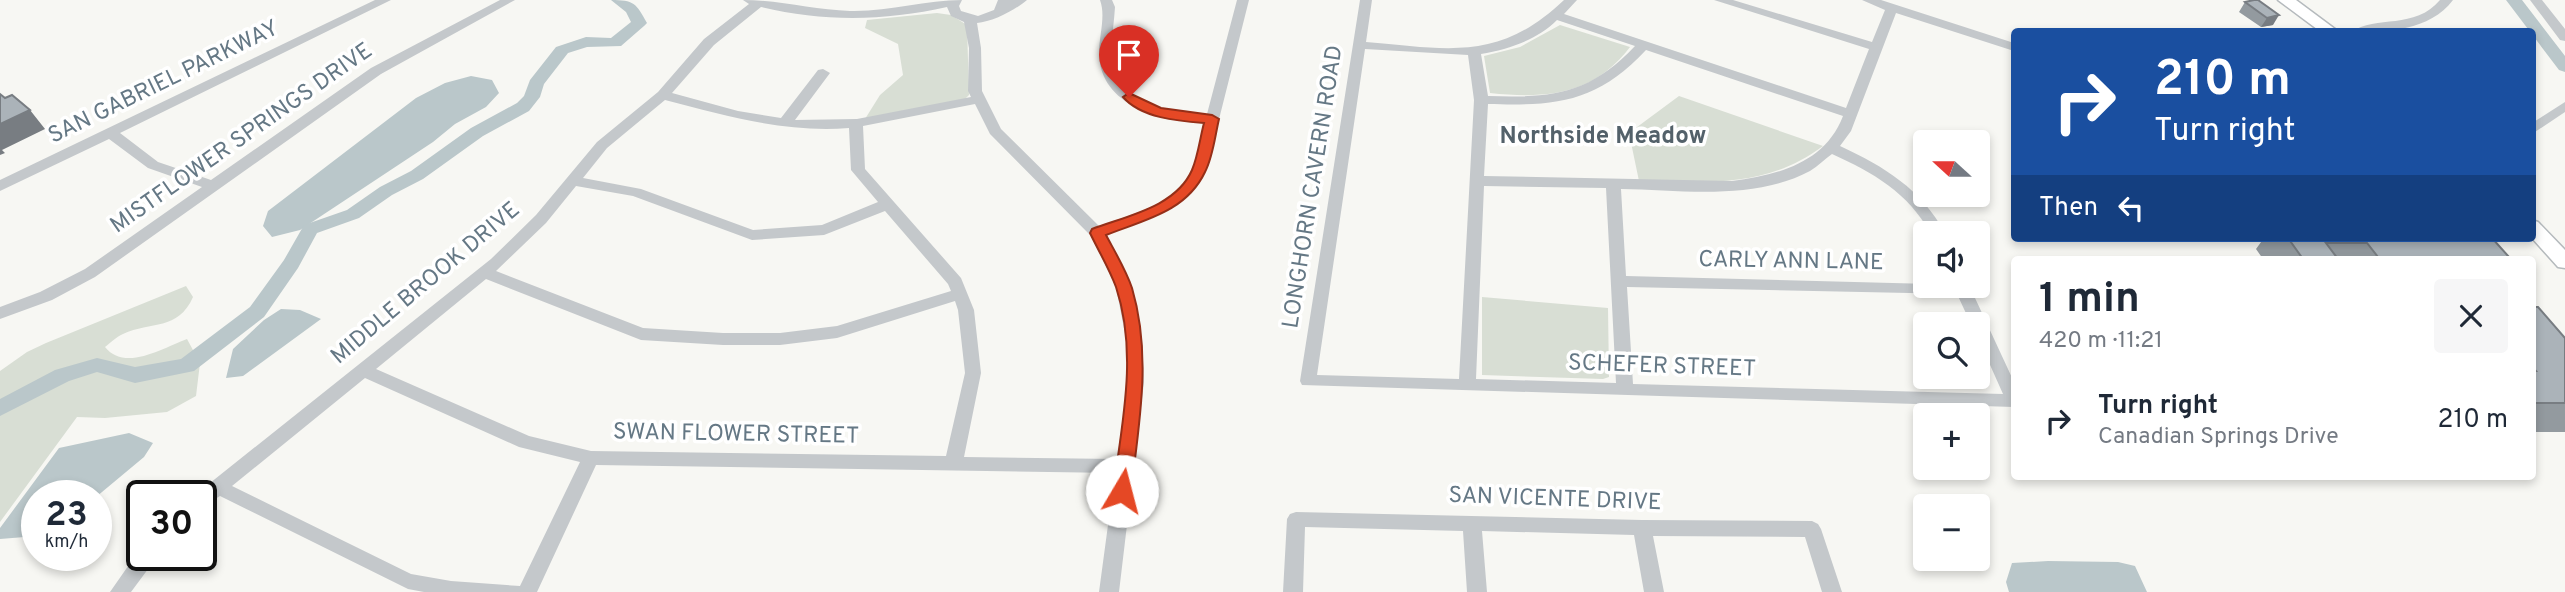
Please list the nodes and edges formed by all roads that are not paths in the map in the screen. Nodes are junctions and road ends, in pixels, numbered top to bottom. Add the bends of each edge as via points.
1 (385, 0) edge
2 (509, 0) edge
3 (1021, 0) edge
4 (1106, 0) edge
5 (1243, 0) edge
6 (1366, 0) edge
7 (1571, 0) edge
8 (1720, 0) edge
9 (1868, 0) edge
10 (2286, 0) edge
11 (2447, 0) edge
12 (2536, 0) edge
13 (753, 1) edge
14 (1004, 4) edge
15 (955, 5) edge
16 (1892, 8) junction
17 (1556, 16) junction
18 (986, 19) junction
19 (970, 20) junction
20 (2326, 28) edge
21 (2376, 28) edge
22 (2565, 37) edge
23 (1360, 45) junction
24 (1643, 45) junction
25 (2011, 46) edge
26 (1876, 47) junction
27 (975, 48) junction
28 (1474, 51) junction
29 (822, 73) dead end
30 (663, 95) junction
31 (979, 99) junction
32 (1481, 100) junction
33 (2565, 106) edge
34 (1851, 114) junction
35 (1212, 119) junction
36 (785, 123) junction
37 (856, 124) junction
38 (2536, 127) edge
39 (111, 133) junction
40 (1831, 148) junction
41 (572, 181) junction
42 (1477, 181) junction
43 (1613, 184) junction
44 (0, 186) edge
45 (213, 186) junction
46 (888, 204) junction
47 (1933, 221) edge
48 (2536, 230) edge
49 (1097, 233) junction
50 (2565, 262) edge
51 (485, 273) junction
52 (1619, 281) junction
53 (1913, 286) edge
54 (960, 294) junction
55 (1967, 298) edge
56 (0, 313) edge
57 (363, 370) junction
58 (1308, 382) joint
59 (1467, 385) junction
60 (1625, 389) junction
61 (2011, 393) edge
62 (2011, 400) edge
63 (591, 458) junction
64 (954, 462) junction
65 (1125, 466) junction
66 (218, 487) joint
67 (1472, 522) junction
68 (1642, 528) junction
69 (135, 571) edge
70 (120, 592) edge
71 (515, 592) edge
72 (527, 592) edge
73 (1109, 592) edge
74 (1293, 592) edge
75 (1477, 592) edge
76 (1654, 592) edge
77 (1832, 592) edge

1 - 39 street, SAN GABRIEL PARKWAY
2 - 45 street, MISTFLOWER SPRINGS DRIVE via 376,71
3 - 14 street
4 - 35 street via 1107,69 1118,89 1141,106 1179,117
5 - 35 street
6 - 23 street, LONGHORN CAVERN ROAD
7 - 17 street
8 - 26 street
9 - 16 street
10 - 20 main road
11 - 21 street via 2427,17
12 - 22 street
13 - 15 street via 826,15 892,14
13 - 30 street, MIDDLE BROOK DRIVE
14 - 18 street
15 - 19 street
16 - 25 street
16 - 26 street
17 - 24 street
17 - 28 street via 1518,42
18 - 19 street
18 - 27 street
19 - 27 street
23 - 28 street
23 - 58 street, LONGHORN CAVERN ROAD
24 - 32 street via 1618,73 1585,92 1544,100
24 - 34 street
26 - 34 street
27 - 31 street
28 - 32 street
29 - 36 street
30 - 36 street
30 - 41 street, MIDDLE BROOK DRIVE via 602,145
31 - 37 street
31 - 49 street via 995,131
32 - 42 street
33 - 38 street
34 - 40 street
35 - 49 street via 1199,171 1187,189 1170,205
36 - 37 street
37 - 46 street via 858,170
39 - 44 street, SAN GABRIEL PARKWAY
39 - 45 street via 153,165
40 - 43 street via 1806,167 1762,182 1703,187
40 - 47 street via 1888,176 1912,194
41 - 46 street via 636,192 752,235 824,230
41 - 51 street, MIDDLE BROOK DRIVE
42 - 43 street
42 - 59 street
43 - 52 street
45 - 56 street, MISTFLOWER SPRINGS DRIVE via 90,272 46,296
46 - 54 street via 955,282
48 - 50 main road
49 - 65 street via 1124,287 1134,339 1136,382
51 - 54 street via 641,334 723,339 837,332
51 - 57 street, MIDDLE BROOK DRIVE
52 - 53 street, CARLY ANN LANE
52 - 60 street
54 - 64 street via 973,373
55 - 61 street
57 - 63 street, SWAN FLOWER STREET via 525,442
57 - 66 street, MIDDLE BROOK DRIVE
58 - 59 street, SCHEFER STREET
59 - 60 street, SCHEFER STREET
60 - 62 street, SCHEFER STREET
63 - 64 street, SWAN FLOWER STREET
63 - 72 street
64 - 65 street, SWAN FLOWER STREET
65 - 73 street
66 - 71 street via 408,581 451,589
67 - 68 street, SAN VICENTE DRIVE
67 - 74 street, SAN VICENTE DRIVE via 1296,519
67 - 75 street
68 - 76 street
68 - 77 street, SAN VICENTE DRIVE via 1812,529
69 - 70 street

